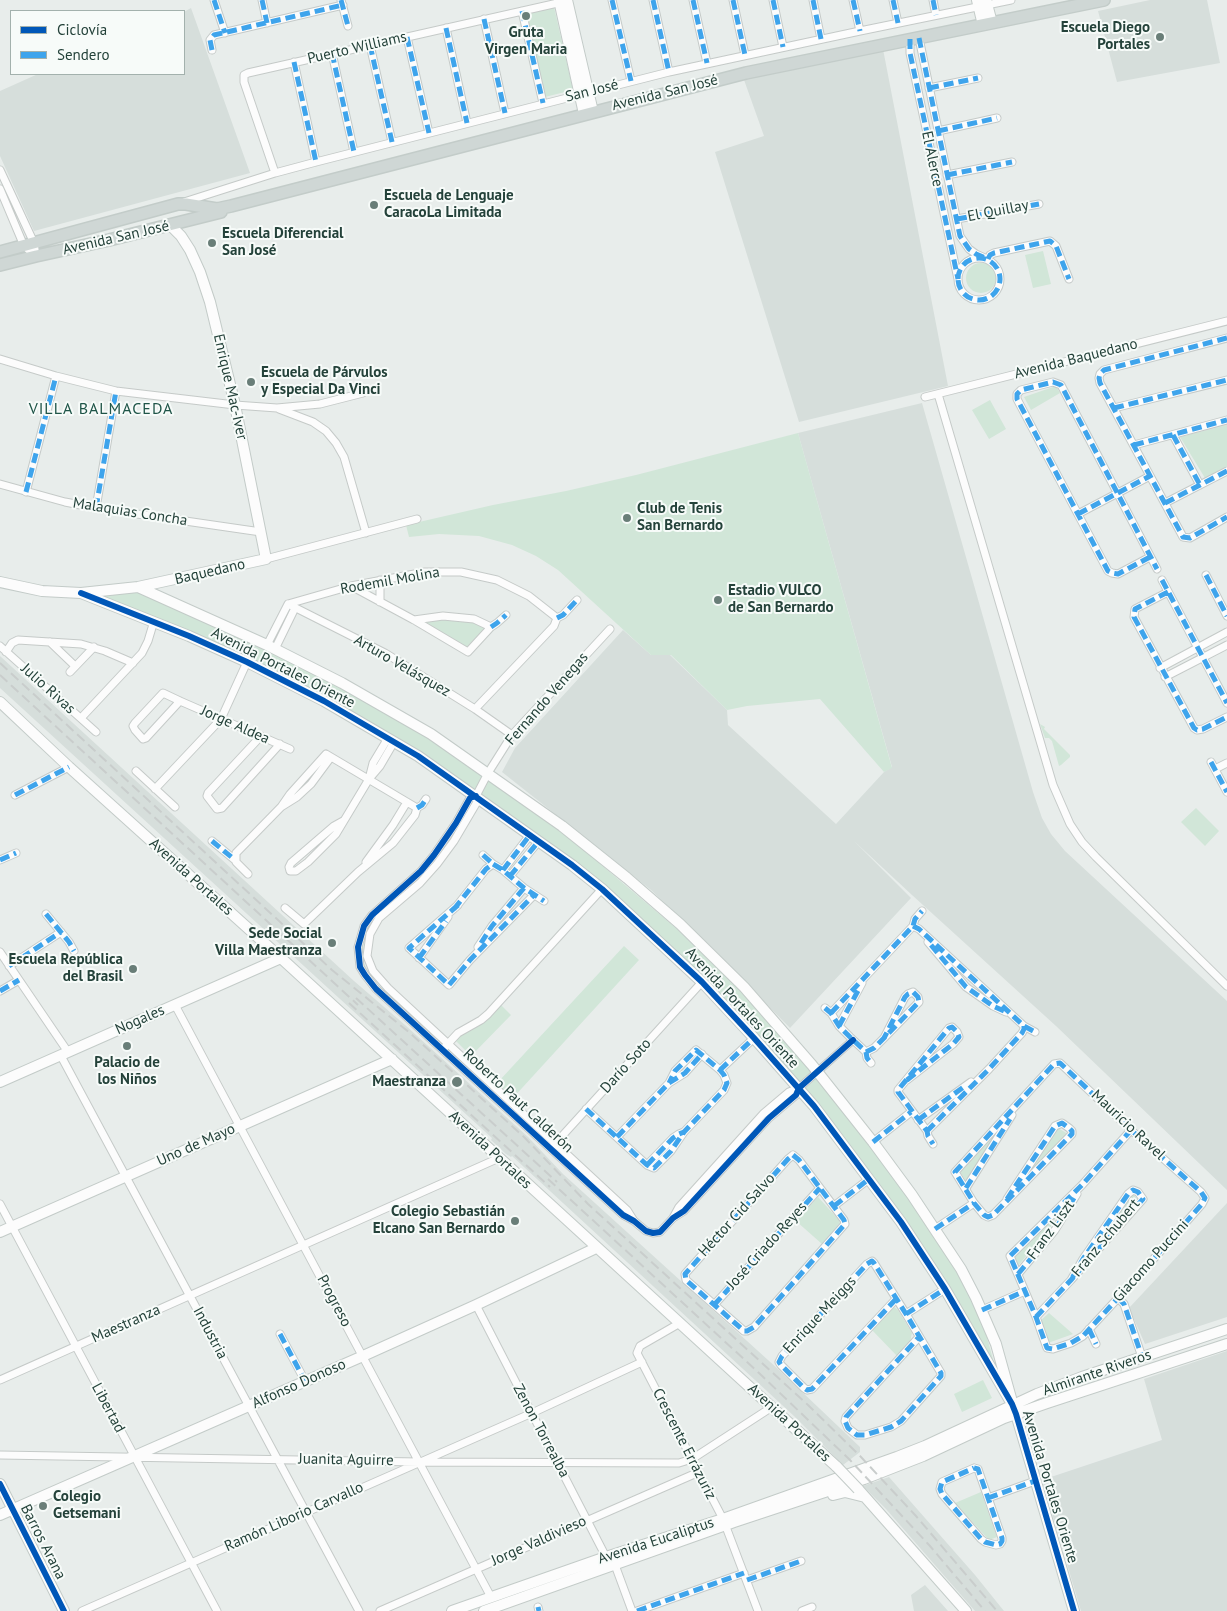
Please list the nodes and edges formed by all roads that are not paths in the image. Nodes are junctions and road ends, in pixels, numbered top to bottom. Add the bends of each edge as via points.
1 (214, 0) edge
2 (262, 0) edge
3 (612, 0) edge
4 (653, 0) edge
5 (692, 0) edge
6 (733, 0) edge
7 (773, 0) edge
8 (813, 0) edge
9 (853, 0) edge
10 (893, 0) edge
11 (933, 0) edge
12 (1012, 0) edge
13 (1104, 0) edge
14 (565, 1) edge
15 (342, 3) edge
16 (982, 3) edge
17 (522, 11) junction
18 (936, 15) junction
19 (484, 19) junction
20 (267, 23) junction
21 (898, 23) junction
22 (987, 24) junction
23 (348, 26) dead end
24 (446, 28) junction
25 (860, 30) junction
26 (225, 33) junction
27 (407, 37) junction
28 (914, 38) junction
29 (821, 39) junction
30 (370, 45) junction
31 (783, 47) junction
32 (212, 50) dead end
33 (332, 54) junction
34 (745, 54) junction
35 (294, 62) junction
36 (707, 63) junction
37 (669, 72) junction
38 (978, 78) dead end
39 (631, 81) junction
40 (929, 88) junction
41 (584, 93) junction
42 (543, 103) junction
43 (505, 113) junction
44 (588, 113) junction
45 (997, 118) dead end
46 (468, 123) junction
47 (938, 131) junction
48 (429, 133) junction
49 (392, 142) junction
50 (354, 152) junction
51 (316, 162) junction
52 (1012, 162) dead end
53 (0, 170) edge
54 (275, 173) junction
55 (947, 175) junction
56 (0, 189) edge
57 (178, 204) junction
58 (1039, 204) dead end
59 (231, 206) junction
60 (150, 212) junction
61 (957, 219) junction
62 (170, 225) junction
63 (29, 245) junction
64 (0, 252) edge
65 (36, 256) junction
66 (987, 259) junction
67 (0, 265) edge
68 (958, 279) junction
69 (1069, 279) dead end
70 (1227, 321) edge
71 (1227, 338) edge
72 (0, 359) edge
73 (56, 376) junction
74 (1227, 380) edge
75 (116, 391) junction
76 (363, 393) dead end
77 (938, 394) junction
78 (925, 397) dead end
79 (235, 405) junction
80 (277, 408) junction
81 (1114, 408) junction
82 (1227, 420) edge
83 (1173, 435) junction
84 (1134, 445) junction
85 (1227, 471) edge
86 (1150, 476) junction
87 (0, 484) edge
88 (1200, 485) junction
89 (26, 492) junction
90 (1117, 493) junction
91 (1165, 503) junction
92 (96, 508) junction
93 (1078, 514) junction
94 (1227, 517) edge
95 (417, 519) dead end
96 (261, 532) junction
97 (366, 532) junction
98 (1150, 557) junction
99 (266, 559) junction
100 (1157, 569) dead end
101 (1206, 575) dead end
102 (380, 580) junction
103 (1162, 580) dead end
104 (0, 582) edge
105 (164, 582) junction
106 (351, 586) junction
107 (138, 587) junction
108 (116, 590) junction
109 (1168, 592) junction
110 (80, 593) junction
111 (166, 600) junction
112 (577, 600) dead end
113 (380, 602) junction
114 (292, 606) junction
115 (116, 607) junction
116 (506, 615) dead end
117 (1227, 616) edge
118 (557, 618) junction
119 (414, 620) junction
120 (154, 621) junction
121 (491, 627) junction
122 (610, 629) dead end
123 (1227, 632) edge
124 (50, 642) junction
125 (1227, 645) edge
126 (0, 646) edge
127 (94, 647) junction
128 (271, 647) junction
129 (1198, 648) junction
130 (6, 652) junction
131 (1202, 657) junction
132 (247, 662) junction
133 (133, 663) junction
134 (75, 666) junction
135 (1160, 668) junction
136 (70, 672) dead end
137 (1165, 677) junction
138 (180, 701) junction
139 (0, 702) edge
140 (1227, 703) edge
141 (475, 709) junction
142 (1227, 716) edge
143 (80, 718) junction
144 (221, 719) junction
145 (96, 732) dead end
146 (512, 735) junction
147 (261, 736) junction
148 (391, 740) junction
149 (280, 744) junction
150 (290, 749) dead end
151 (1211, 762) dead end
152 (1227, 763) edge
153 (69, 767) junction
154 (1215, 770) junction
155 (136, 771) dead end
156 (488, 773) junction
157 (369, 779) junction
158 (155, 789) junction
159 (1227, 792) edge
160 (15, 795) dead end
161 (476, 796) junction
162 (426, 799) dead end
163 (407, 802) junction
164 (175, 808) dead end
165 (417, 808) junction
166 (343, 821) junction
167 (530, 834) junction
168 (212, 841) dead end
169 (539, 841) junction
170 (16, 852) dead end
171 (483, 855) dead end
172 (0, 860) edge
173 (235, 860) junction
174 (493, 864) junction
175 (503, 870) junction
176 (358, 872) junction
177 (248, 874) dead end
178 (510, 876) junction
179 (524, 888) junction
180 (602, 889) junction
181 (534, 895) junction
182 (544, 902) dead end
183 (458, 904) junction
184 (285, 908) dead end
185 (922, 911) dead end
186 (46, 914) dead end
187 (916, 928) junction
188 (61, 932) junction
189 (74, 951) dead end
190 (0, 952) edge
191 (281, 958) junction
192 (419, 958) junction
193 (470, 960) junction
194 (10, 966) junction
195 (867, 974) junction
196 (19, 980) junction
197 (702, 982) junction
198 (1227, 986) edge
199 (0, 991) edge
200 (175, 1004) junction
201 (825, 1008) dead end
202 (831, 1013) junction
203 (1013, 1016) junction
204 (840, 1026) junction
205 (1024, 1026) junction
206 (1036, 1032) dead end
207 (754, 1038) junction
208 (884, 1038) junction
209 (853, 1040) junction
210 (445, 1047) junction
211 (866, 1052) junction
212 (65, 1054) junction
213 (392, 1059) junction
214 (871, 1063) dead end
215 (989, 1069) junction
216 (720, 1070) junction
217 (817, 1071) junction
218 (907, 1080) junction
219 (0, 1082) edge
220 (799, 1088) junction
221 (1022, 1100) junction
222 (586, 1109) junction
223 (912, 1112) junction
224 (918, 1120) junction
225 (240, 1126) junction
226 (1131, 1130) junction
227 (927, 1131) junction
228 (617, 1137) junction
229 (874, 1142) junction
230 (933, 1144) dead end
231 (553, 1146) junction
232 (499, 1158) junction
233 (126, 1176) junction
234 (869, 1179) junction
235 (1082, 1185) junction
236 (820, 1188) junction
237 (966, 1188) junction
238 (1201, 1192) joint
239 (1007, 1199) junction
240 (974, 1202) junction
241 (0, 1204) edge
242 (834, 1206) junction
243 (12, 1227) junction
244 (935, 1229) junction
245 (0, 1232) edge
246 (304, 1245) junction
247 (596, 1248) junction
248 (1018, 1274) junction
249 (1071, 1280) junction
250 (945, 1289) junction
251 (1025, 1291) junction
252 (190, 1295) junction
253 (1118, 1298) junction
254 (896, 1300) junction
255 (476, 1305) junction
256 (714, 1305) junction
257 (982, 1310) junction
258 (906, 1314) junction
259 (1036, 1317) junction
260 (680, 1323) junction
261 (1089, 1328) junction
262 (1227, 1329) edge
263 (280, 1334) dead end
264 (919, 1337) junction
265 (1096, 1344) dead end
266 (1227, 1344) edge
267 (75, 1347) junction
268 (363, 1356) junction
269 (1142, 1357) junction
270 (642, 1362) junction
271 (1003, 1366) junction
272 (991, 1370) junction
273 (0, 1380) edge
274 (305, 1381) junction
275 (250, 1406) junction
276 (772, 1407) junction
277 (1014, 1409) junction
278 (532, 1413) junction
279 (0, 1455) edge
280 (134, 1456) junction
281 (278, 1459) junction
282 (692, 1459) junction
283 (420, 1462) junction
284 (558, 1463) junction
285 (699, 1472) junction
286 (861, 1475) joint
287 (1035, 1481) junction
288 (0, 1484) edge
289 (866, 1497) junction
290 (988, 1498) junction
291 (13, 1509) junction
292 (306, 1512) junction
293 (0, 1515) edge
294 (588, 1520) junction
295 (728, 1522) junction
296 (606, 1557) junction
297 (801, 1561) dead end
298 (191, 1563) junction
299 (615, 1565) junction
300 (476, 1569) junction
301 (745, 1576) junction
302 (491, 1597) junction
303 (812, 1607) dead end
304 (64, 1611) edge
305 (82, 1611) edge
306 (217, 1611) edge
307 (359, 1611) edge
308 (380, 1611) edge
309 (452, 1611) edge
310 (484, 1611) edge
311 (632, 1611) edge
312 (637, 1611) edge
313 (758, 1611) edge
314 (802, 1611) edge
315 (966, 1611) edge
316 (1074, 1611) edge

1 - 26 street
2 - 20 street
3 - 39 street
4 - 37 street
5 - 36 street
6 - 34 street
7 - 31 street
8 - 29 street
9 - 25 street
10 - 21 street
11 - 18 street
12 - 16 street, San José
13 - 22 main road, Avenida San José
14 - 17 street, Puerto Williams
14 - 41 street
15 - 20 street
15 - 23 street
16 - 18 street, San José
16 - 22 street
17 - 19 street, Puerto Williams
17 - 42 street
18 - 21 street, San José
19 - 24 street, Puerto Williams
19 - 43 street
20 - 26 street
21 - 25 street, San José
22 - 28 main road, Avenida San José
24 - 27 street, Puerto Williams
24 - 46 street
25 - 29 street, San José
26 - 32 street via 210,38
27 - 30 street, Puerto Williams
27 - 48 street
28 - 40 street, El Alerce
28 - 44 main road, Avenida San José via 746,73
28 - 68 street, El Alerce via 910,52
29 - 31 street, San José
30 - 33 street, Puerto Williams
30 - 49 street
31 - 34 street, San José
33 - 35 street, Puerto Williams
33 - 50 street
34 - 36 street, San José
35 - 51 street
35 - 54 street, Puerto Williams via 248,72 244,78
36 - 37 street, San José
37 - 39 street, San José
38 - 40 street
39 - 41 street, San José
40 - 47 street, El Alerce
41 - 42 street, San José
41 - 44 street
42 - 43 street, San José
43 - 46 street, San José
44 - 59 main road, Avenida San José
45 - 47 street
46 - 48 street, San José
47 - 55 street, El Alerce
48 - 49 street, San José
49 - 50 street, San José
50 - 51 street, San José
51 - 54 street, San José
52 - 55 street
53 - 63 street
54 - 57 street, San José
55 - 61 street, El Alerce
56 - 63 street
57 - 59 main road, Avenida San José via 217,209
57 - 60 main road, Avenida San José
58 - 61 street, El Quillay
59 - 62 main road, Avenida San José via 216,214
60 - 62 main road
60 - 63 main road, Avenida San José
61 - 66 street, El Alerce via 960,236 966,246
62 - 65 main road, Avenida San José
62 - 79 street, Enrique Mac-Iver via 185,242 200,272
63 - 64 main road, Avenida San José
63 - 65 street
65 - 67 main road, Avenida San José
66 - 68 street via 978,257 966,262
66 - 68 street, El Alerce via 1001,276 994,295 974,300 962,292
66 - 69 street via 993,254 1050,241 1056,246
70 - 77 street, Avenida Baquedano
71 - 81 street via 1104,370 1100,374 1100,383
72 - 73 street
73 - 75 street
73 - 89 street
74 - 81 street
75 - 79 street
75 - 92 street
76 - 80 street via 320,404
77 - 78 street, Avenida Baquedano
77 - 198 street via 1053,785 1070,824 1096,857
79 - 80 street
79 - 96 street, Enrique Mac-Iver
80 - 97 street via 313,422 336,443 344,457
81 - 84 street
82 - 83 street
83 - 84 street
83 - 88 street
84 - 86 street
85 - 88 street
86 - 90 street
86 - 91 street
87 - 89 street, Malaquias Concha
88 - 91 street
89 - 92 street, Malaquias Concha
90 - 93 street
90 - 93 street via 1061,386 1052,382 1021,390 1017,399
90 - 98 street
91 - 94 street via 1186,538
92 - 96 street, Malaquias Concha
93 - 98 street via 1112,573 1118,574
95 - 97 street, Baquedano
96 - 99 street, Enrique Mac-Iver
97 - 99 street, Baquedano
98 - 100 street
99 - 105 street, Baquedano
101 - 117 street
102 - 106 street, Rodemil Molina
102 - 113 street
102 - 118 street, Rodemil Molina via 431,572 473,574 519,590
103 - 109 street
104 - 110 street, Baquedano via 42,591
105 - 107 street, Baquedano
105 - 111 street
106 - 113 street
106 - 114 street, Rodemil Molina
107 - 108 street, Baquedano
107 - 111 street, Avenida Portales Oriente
108 - 110 street, Baquedano
108 - 115 street via 113,598
109 - 129 street
109 - 135 street via 1137,608 1133,614
110 - 115 street, Avenida Portales Oriente
111 - 128 street, Avenida Portales Oriente
112 - 118 street
113 - 119 street
114 - 128 street
114 - 141 street, Arturo Velásquez via 385,653
115 - 120 street, Avenida Portales Oriente
116 - 121 street
118 - 141 street via 554,626
119 - 121 street via 443,616 474,619
119 - 121 street via 468,652
120 - 132 street, Avenida Portales Oriente
120 - 133 street via 148,642
122 - 146 street, Fernando Venegas
123 - 129 street
124 - 127 street
124 - 130 street via 18,640
124 - 134 street
125 - 131 street
126 - 130 street, Julio Rivas
127 - 133 street
127 - 134 street
128 - 156 street, Avenida Portales Oriente via 432,734
129 - 131 street
129 - 135 street
130 - 143 street, Julio Rivas
131 - 137 street
131 - 140 street
132 - 144 street
132 - 148 street, Avenida Portales Oriente
133 - 143 street
134 - 136 street
135 - 137 street
137 - 142 street via 1196,730
138 - 138 street, Jorge Aldea via 163,694 135,723 135,730 143,739 146,738
138 - 144 street, Jorge Aldea
139 - 153 street, Avenida Portales
141 - 146 street, Arturo Velásquez
143 - 145 street, Julio Rivas
144 - 147 street, Jorge Aldea
144 - 158 street
146 - 156 street, Fernando Venegas
147 - 149 street, Jorge Aldea
147 - 149 street via 208,793 217,808 222,808
148 - 157 street via 373,763
148 - 161 street, Avenida Portales Oriente
149 - 150 street, Jorge Aldea
151 - 154 street
152 - 154 street
153 - 160 street
153 - 191 street, Avenida Portales
154 - 159 street
155 - 158 street
156 - 161 street, Roberto Paut Calderón
156 - 217 street, Avenida Portales Oriente via 562,826 680,924 744,987
157 - 163 street
157 - 166 street
157 - 173 street via 329,756 311,784 281,807 236,853
158 - 164 street
161 - 167 street, Avenida Portales Oriente
161 - 210 street, Roberto Paut Calderón via 470,798 421,871 372,915 364,926 358,947 360,967 370,982
162 - 165 street
163 - 165 street
163 - 176 street
165 - 176 street via 399,836
166 - 166 street via 291,863 290,870 296,871 308,862 332,838
167 - 169 street, Avenida Portales Oriente
167 - 175 street
168 - 173 street
169 - 178 street
169 - 180 street, Avenida Portales Oriente
170 - 172 street
171 - 174 street
173 - 177 street
174 - 175 street
174 - 183 street
175 - 178 street
176 - 184 street via 304,924
178 - 179 street
179 - 181 street
179 - 193 street via 492,926
180 - 197 street, Avenida Portales Oriente
180 - 210 street via 488,1014 458,1033
181 - 182 street
181 - 193 street
183 - 192 street
183 - 192 street via 409,948
185 - 187 street via 915,919
186 - 188 street
187 - 195 street
187 - 203 street
187 - 203 street via 966,987
188 - 189 street
188 - 194 street
190 - 194 street, Industria
191 - 200 street, Nogales
191 - 213 street, Avenida Portales
192 - 193 street via 449,985
194 - 196 street, Industria
195 - 202 street
195 - 204 street
196 - 199 street
196 - 212 street, Industria
197 - 207 street, Avenida Portales Oriente
197 - 222 street, Darío Soto
200 - 212 street, Nogales
200 - 225 street, Progreso
201 - 202 street
202 - 204 street
203 - 205 street
204 - 209 street
205 - 206 street
205 - 215 street via 1022,1033
207 - 216 street
207 - 220 street, Avenida Portales Oriente
208 - 208 street via 919,1002 913,992 905,997
208 - 211 street
209 - 211 street
209 - 217 street, Roberto Paut Calderón
210 - 231 street, Roberto Paut Calderón
211 - 214 street
212 - 219 street, Nogales
212 - 233 street, Industria
213 - 225 street, Uno de Mayo
213 - 232 street, Avenida Portales
215 - 224 street
215 - 227 street
216 - 228 street via 696,1050
216 - 228 street via 727,1081 726,1088 657,1166 647,1165
217 - 220 street, Roberto Paut Calderón
217 - 229 street, Avenida Portales Oriente
218 - 218 street via 949,1028 952,1027 958,1037 953,1044
218 - 223 street via 898,1092
220 - 231 street, Roberto Paut Calderón via 796,1095 769,1118 684,1211 660,1232 646,1231 623,1215
220 - 234 street, Avenida Portales Oriente
221 - 226 street, Mauricio Ravel via 1054,1064 1060,1063
221 - 237 street
221 - 237 street via 955,1172
222 - 228 street
222 - 231 street, Darío Soto
223 - 224 street
223 - 229 street
224 - 227 street
225 - 233 street, Uno de Mayo
225 - 246 street, Progreso
226 - 235 street, Franz Liszt
226 - 238 street, Mauricio Ravel
227 - 230 street
229 - 244 street, Avenida Portales Oriente
232 - 246 street, Maestranza
232 - 247 street, Avenida Portales
233 - 243 street, Uno de Mayo
233 - 252 street, Industria
234 - 242 street
234 - 250 street, Avenida Portales Oriente
235 - 248 street, Franz Liszt via 1055,1230
235 - 248 street, Franz Liszt via 1010,1256
236 - 242 street
236 - 256 street, José Criado Reyes
236 - 256 street, Héctor Cid Salvo via 793,1156 687,1270 685,1277
237 - 240 street
238 - 253 street, Giacomo Puccini via 1205,1198 1202,1204
239 - 239 street via 1072,1134 1069,1128 1062,1123 1055,1126
239 - 240 street via 988,1217
240 - 244 street
241 - 243 street, Libertad
242 - 256 street via 845,1224 754,1327 747,1331 739,1328
243 - 245 street, Uno de Mayo
243 - 267 street, Libertad
244 - 257 street, Avenida Portales Oriente
246 - 252 street, Maestranza
246 - 268 street, Progreso
247 - 255 street, Alfonso Donoso
247 - 260 street, Avenida Portales
248 - 251 street
249 - 249 street, Franz Schubert via 1143,1199 1138,1192 1133,1190 1128,1194
249 - 259 street, Franz Schubert
250 - 258 street
250 - 272 street, Avenida Portales Oriente
251 - 257 street
251 - 259 street
252 - 267 street, Maestranza
252 - 275 street, Industria
253 - 261 street, Giacomo Puccini
253 - 269 street via 1124,1304
254 - 254 street, Enrique Meiggs via 872,1261 780,1360 780,1365 810,1390
254 - 258 street
255 - 268 street, Alfonso Donoso
255 - 278 street, Zenon Torrealba
257 - 271 street, Avenida Portales Oriente
258 - 264 street
259 - 261 street, Giacomo Puccini via 1047,1348 1071,1343
260 - 270 street via 640,1346 637,1351
260 - 276 street, Avenida Portales
261 - 265 street
262 - 269 street, Almirante Riveros
263 - 274 street
264 - 264 street via 846,1417 846,1424 853,1432 861,1436 897,1424 941,1376
266 - 277 street, Almirante Riveros
267 - 273 street, Maestranza
267 - 280 street, Libertad
268 - 274 street, Alfonso Donoso
268 - 283 street, Progreso
269 - 277 street, Almirante Riveros via 1062,1384
270 - 278 street, Ramón Liborio Carvallo
270 - 282 street, Crescente Errázuriz
271 - 272 street
271 - 277 street, Avenida Portales Oriente
272 - 277 street, Avenida Portales Oriente
274 - 275 street, Alfonso Donoso
275 - 280 street, Alfonso Donoso
275 - 281 street, Industria
276 - 282 street
276 - 289 street, Avenida Portales, bridge
277 - 286 street, Almirante Riveros
277 - 287 street, Avenida Portales Oriente
278 - 283 street, Ramón Liborio Carvallo
278 - 284 street, Zenon Torrealba
279 - 280 street, Juanita Aguirre
280 - 281 street, Juanita Aguirre
280 - 291 street, Alfonso Donoso
280 - 298 street, Libertad
281 - 283 street, Juanita Aguirre
281 - 292 street, Industria
282 - 284 street, Juanita Aguirre via 679,1463
282 - 285 street, Crescente Errázuriz
283 - 284 street, Juanita Aguirre
283 - 292 street, Ramón Liborio Carvallo
283 - 300 street, Progreso
284 - 294 street, Zenon Torrealba
285 - 294 street, Jorge Valdivieso
285 - 295 street, Crescente Errázuriz
286 - 295 street, Avenida Eucaliptus
287 - 290 street
287 - 316 street, Avenida Portales Oriente
288 - 291 street, Barros Arana
289 - 295 street via 846,1492 747,1523
289 - 315 street, Avenida Portales
290 - 290 street via 1002,1538 996,1545 981,1539 942,1494 940,1484 978,1469
291 - 293 street, Alfonso Donoso
291 - 304 street, Barros Arana
292 - 298 street, Ramón Liborio Carvallo
292 - 307 street, Industria
294 - 296 street, Zenon Torrealba
294 - 300 street, Jorge Valdivieso
295 - 296 street, Avenida Eucaliptus
295 - 299 street, Avenida Eucaliptus
295 - 301 street, Crescente Errázuriz
296 - 302 street, Avenida Eucaliptus
297 - 301 street
298 - 305 street, Ramón Liborio Carvallo
298 - 306 street, Libertad
299 - 310 street, Avenida Eucaliptus
299 - 311 street
300 - 302 street, Progreso
300 - 308 street, Jorge Valdivieso
301 - 312 street
301 - 313 street, Crescente Errázuriz
302 - 309 street, Avenida Eucaliptus
303 - 314 street

